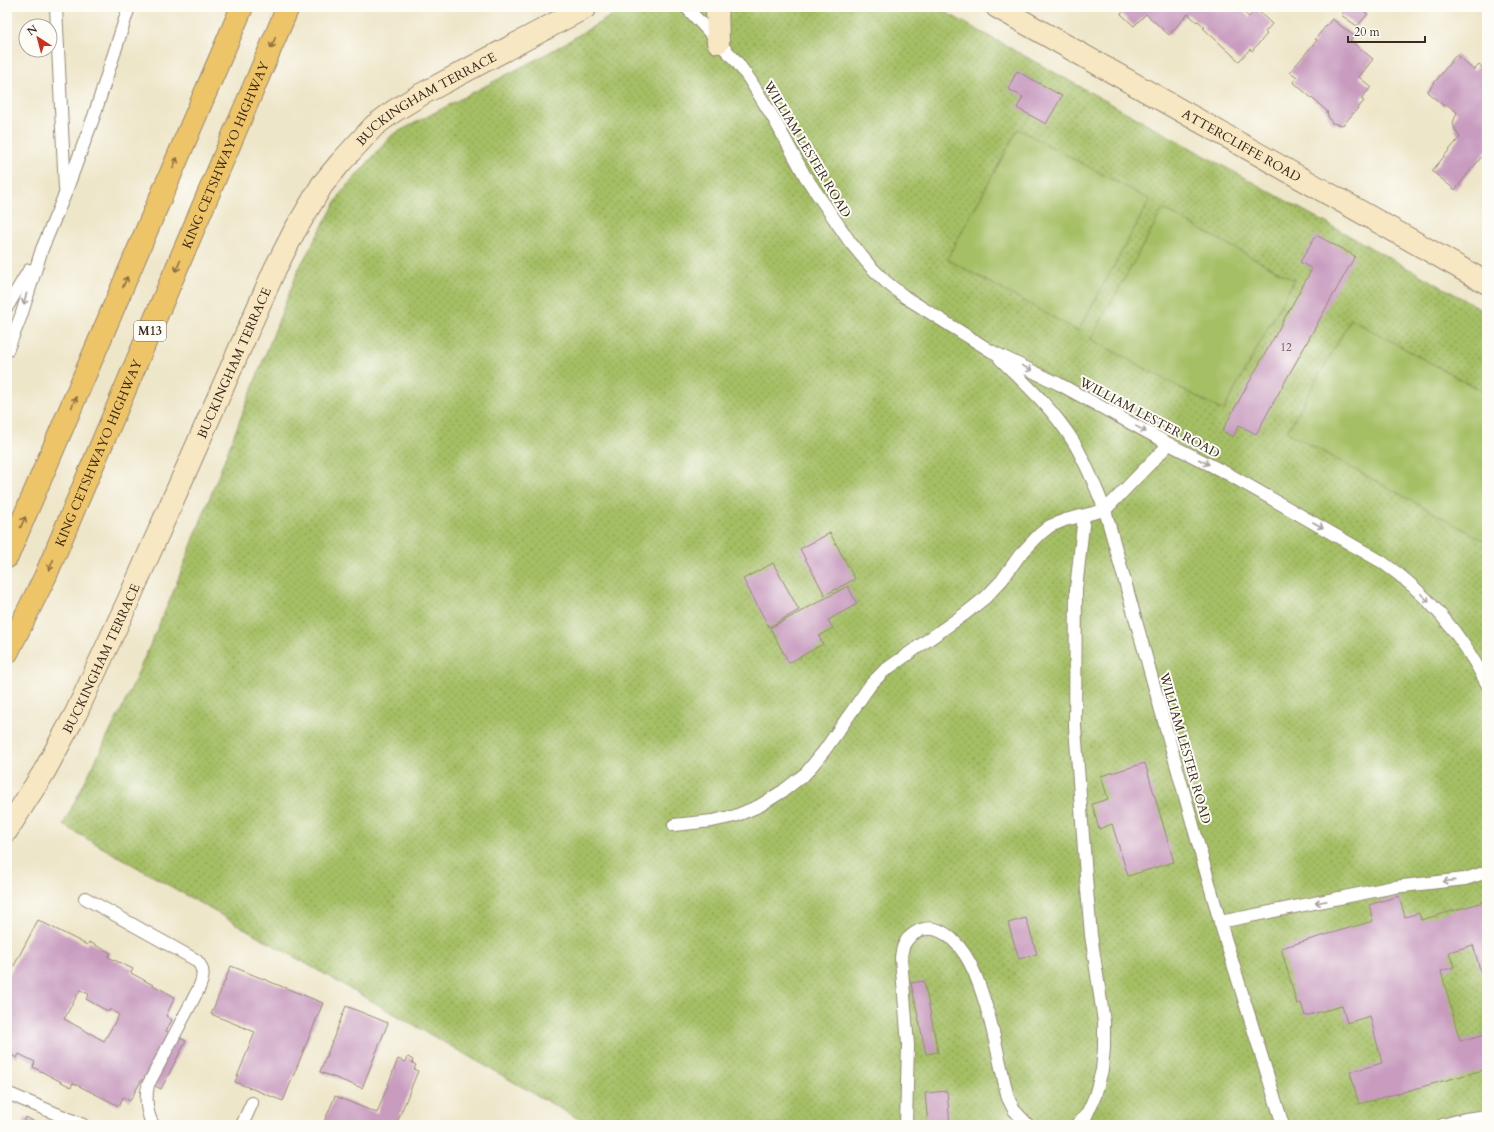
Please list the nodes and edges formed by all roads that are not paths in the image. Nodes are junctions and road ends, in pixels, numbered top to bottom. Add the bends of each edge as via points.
1 (56, 7) edge
2 (242, 7) edge
3 (288, 7) edge
4 (586, 7) edge
5 (686, 7) edge
6 (717, 7) edge
7 (997, 7) edge
8 (128, 9) edge
9 (565, 14) edge
10 (718, 42) junction
11 (66, 194) junction
12 (42, 249) junction
13 (1487, 283) edge
14 (7, 307) edge
15 (7, 351) edge
16 (991, 351) junction
17 (1169, 444) junction
18 (1105, 510) junction
19 (1084, 516) junction
20 (7, 557) edge
21 (7, 653) edge
22 (1487, 684) edge
23 (674, 825) dead end
24 (7, 830) edge
25 (1487, 872) edge
26 (85, 898) dead end
27 (1220, 922) junction
28 (7, 1093) edge
29 (252, 1103) dead end
30 (1487, 1116) edge
31 (1449, 1124) edge
32 (83, 1125) edge
33 (153, 1125) edge
34 (242, 1125) edge
35 (906, 1125) edge
36 (1028, 1125) edge
37 (1076, 1125) edge
38 (1283, 1125) edge

1 - 11 lane
20 -> 2 highway
3 -> 21 highway, KING CETSHWAYO HIGHWAY / M13 via 45,578
4 - 9 main road, BUCKINGHAM TERRACE
5 - 10 lane, WILLIAM LESTER ROAD
6 - 10 main road
7 - 13 main road, ATTERCLIFFE ROAD
8 - 11 lane
9 - 24 main road, BUCKINGHAM TERRACE via 394,110 374,126 322,185 275,268 76,713 44,772
10 - 16 lane, WILLIAM LESTER ROAD via 750,80 822,203 870,266 905,298
11 - 12 lane
12 - 14 lane
12 -> 15 lane
16 -> 17 lane, WILLIAM LESTER ROAD
16 - 18 lane, WILLIAM LESTER ROAD via 1029,387 1060,422 1086,464
17 - 18 lane
17 -> 22 lane, WILLIAM LESTER ROAD via 1243,483 1400,574 1437,610 1458,636
18 - 19 lane
18 - 27 lane, WILLIAM LESTER ROAD
19 - 23 lane via 1050,526 1019,556 1002,580 986,596 884,671 871,684 806,773 783,791 759,806 735,816
19 - 37 lane via 1076,589 1075,727 1087,897 1104,1022 1104,1048 1102,1070 1095,1096 1086,1116
25 -> 27 lane via 1465,879 1394,887
26 - 33 lane via 196,960 202,968 203,977 198,990 148,1085 145,1102
27 - 38 lane, WILLIAM LESTER ROAD
28 - 32 lane
29 - 34 lane
30 - 31 lane
35 - 36 lane via 908,1045 901,958 907,939 927,928 939,930 952,938 964,953 985,1003 1008,1098 1014,1110

